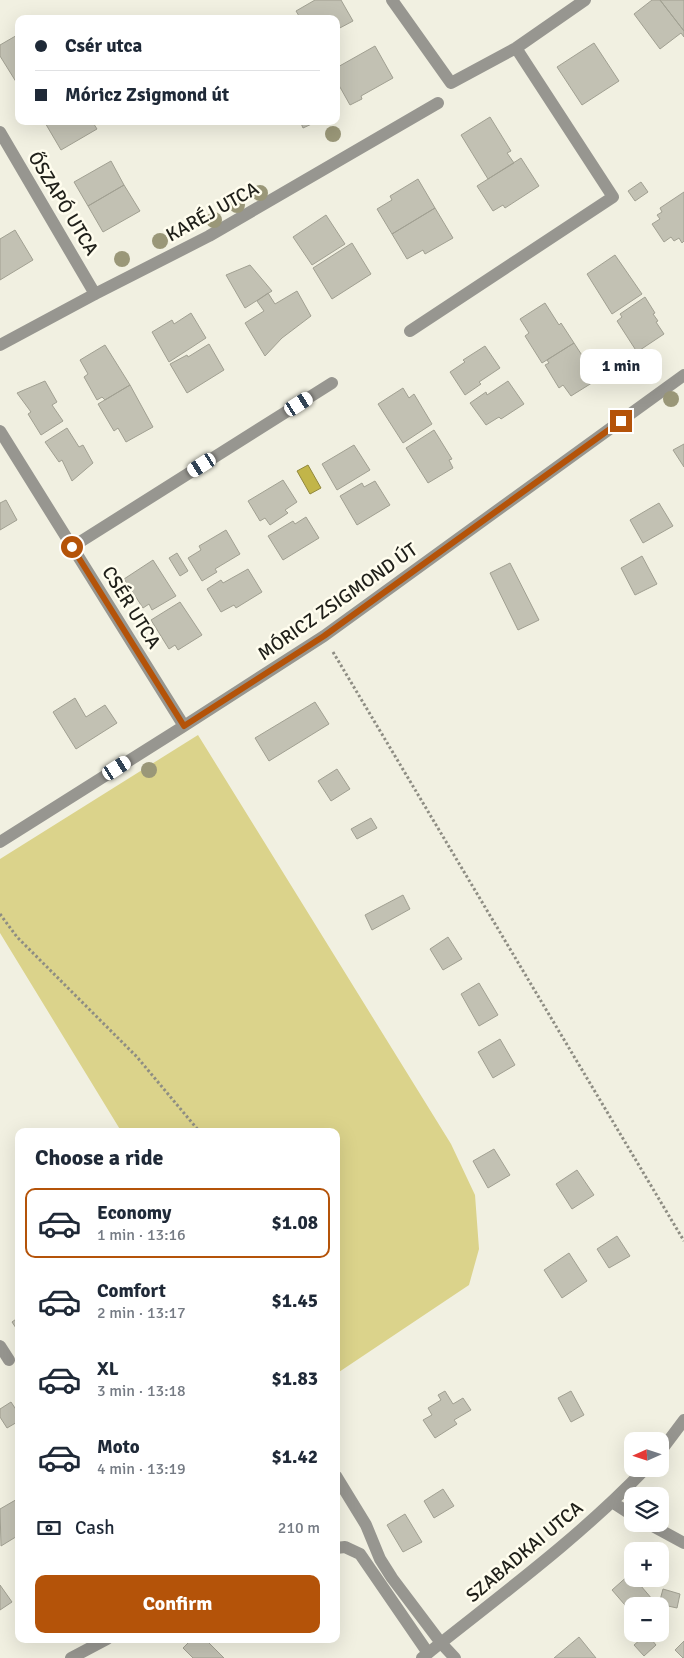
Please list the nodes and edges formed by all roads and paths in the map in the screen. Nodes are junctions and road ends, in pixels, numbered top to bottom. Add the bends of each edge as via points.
1 (392, 0) edge
2 (585, 0) edge
3 (516, 48) junction
4 (438, 103) dead end
5 (0, 132) edge
6 (95, 294) junction
7 (410, 331) dead end
8 (0, 345) edge
9 (684, 375) edge
10 (332, 383) dead end
11 (0, 431) edge
12 (72, 547) junction
13 (324, 636) junction
14 (184, 726) junction
15 (0, 842) edge
16 (0, 914) edge
17 (196, 1128) edge
18 (684, 1241) edge
19 (0, 1346) edge
20 (9, 1360) dead end
21 (684, 1420) edge
22 (669, 1440) edge
23 (636, 1478) edge
24 (340, 1483) edge
25 (612, 1502) junction
26 (624, 1509) edge
27 (664, 1532) edge
28 (684, 1543) edge
29 (340, 1548) edge
30 (99, 1643) edge
31 (441, 1643) junction
32 (425, 1656) edge
33 (71, 1658) edge
34 (455, 1658) edge

1 - 3 street via 451,83
2 - 3 street
3 - 7 street via 613,197
4 - 6 street, KARÉJ UTCA via 209,236
5 - 6 street, ŐSZAPÓ UTCA
6 - 8 street, KARÉJ UTCA
9 - 13 street, MÓRICZ ZSIGMOND ÚT
10 - 12 street
11 - 12 street, CSÉR UTCA
12 - 14 street, CSÉR UTCA
13 - 14 street, MÓRICZ ZSIGMOND ÚT
13 - 18 path
14 - 15 street, MÓRICZ ZSIGMOND ÚT
16 - 17 path via 17,936 137,1057
19 - 20 street
21 - 22 street
23 - 25 street, SZABADKAI UTCA
24 - 31 street via 366,1525 380,1559
25 - 26 street
25 - 31 street, SZABADKAI UTCA
27 - 28 street
29 - 32 street via 360,1554
30 - 33 street
31 - 32 street, SZABADKAI UTCA
31 - 34 street

